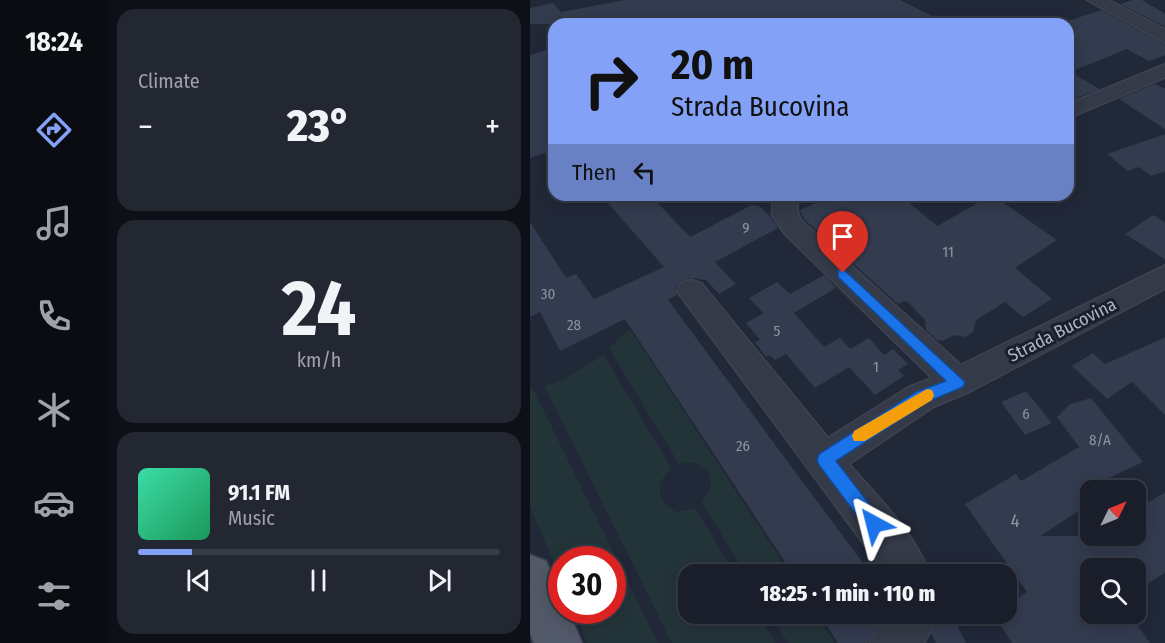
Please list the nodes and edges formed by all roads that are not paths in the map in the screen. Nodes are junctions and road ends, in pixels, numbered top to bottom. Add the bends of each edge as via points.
1 (1095, 0) edge
2 (1166, 38) edge
3 (1166, 70) edge
4 (1074, 109) edge
5 (785, 201) edge
6 (1166, 275) edge
7 (691, 291) dead end
8 (958, 382) junction
9 (825, 460) junction
10 (903, 564) edge
11 (530, 577) edge
12 (912, 624) edge
13 (558, 643) edge
14 (892, 643) edge

1 - 2 street
3 - 4 street
5 - 8 street via 785,215 793,227
6 - 8 street, Strada Bucovina
7 - 9 street
8 - 9 street, Strada Bucovina via 922,397
9 - 10 street
11 - 13 main road
12 - 14 street

